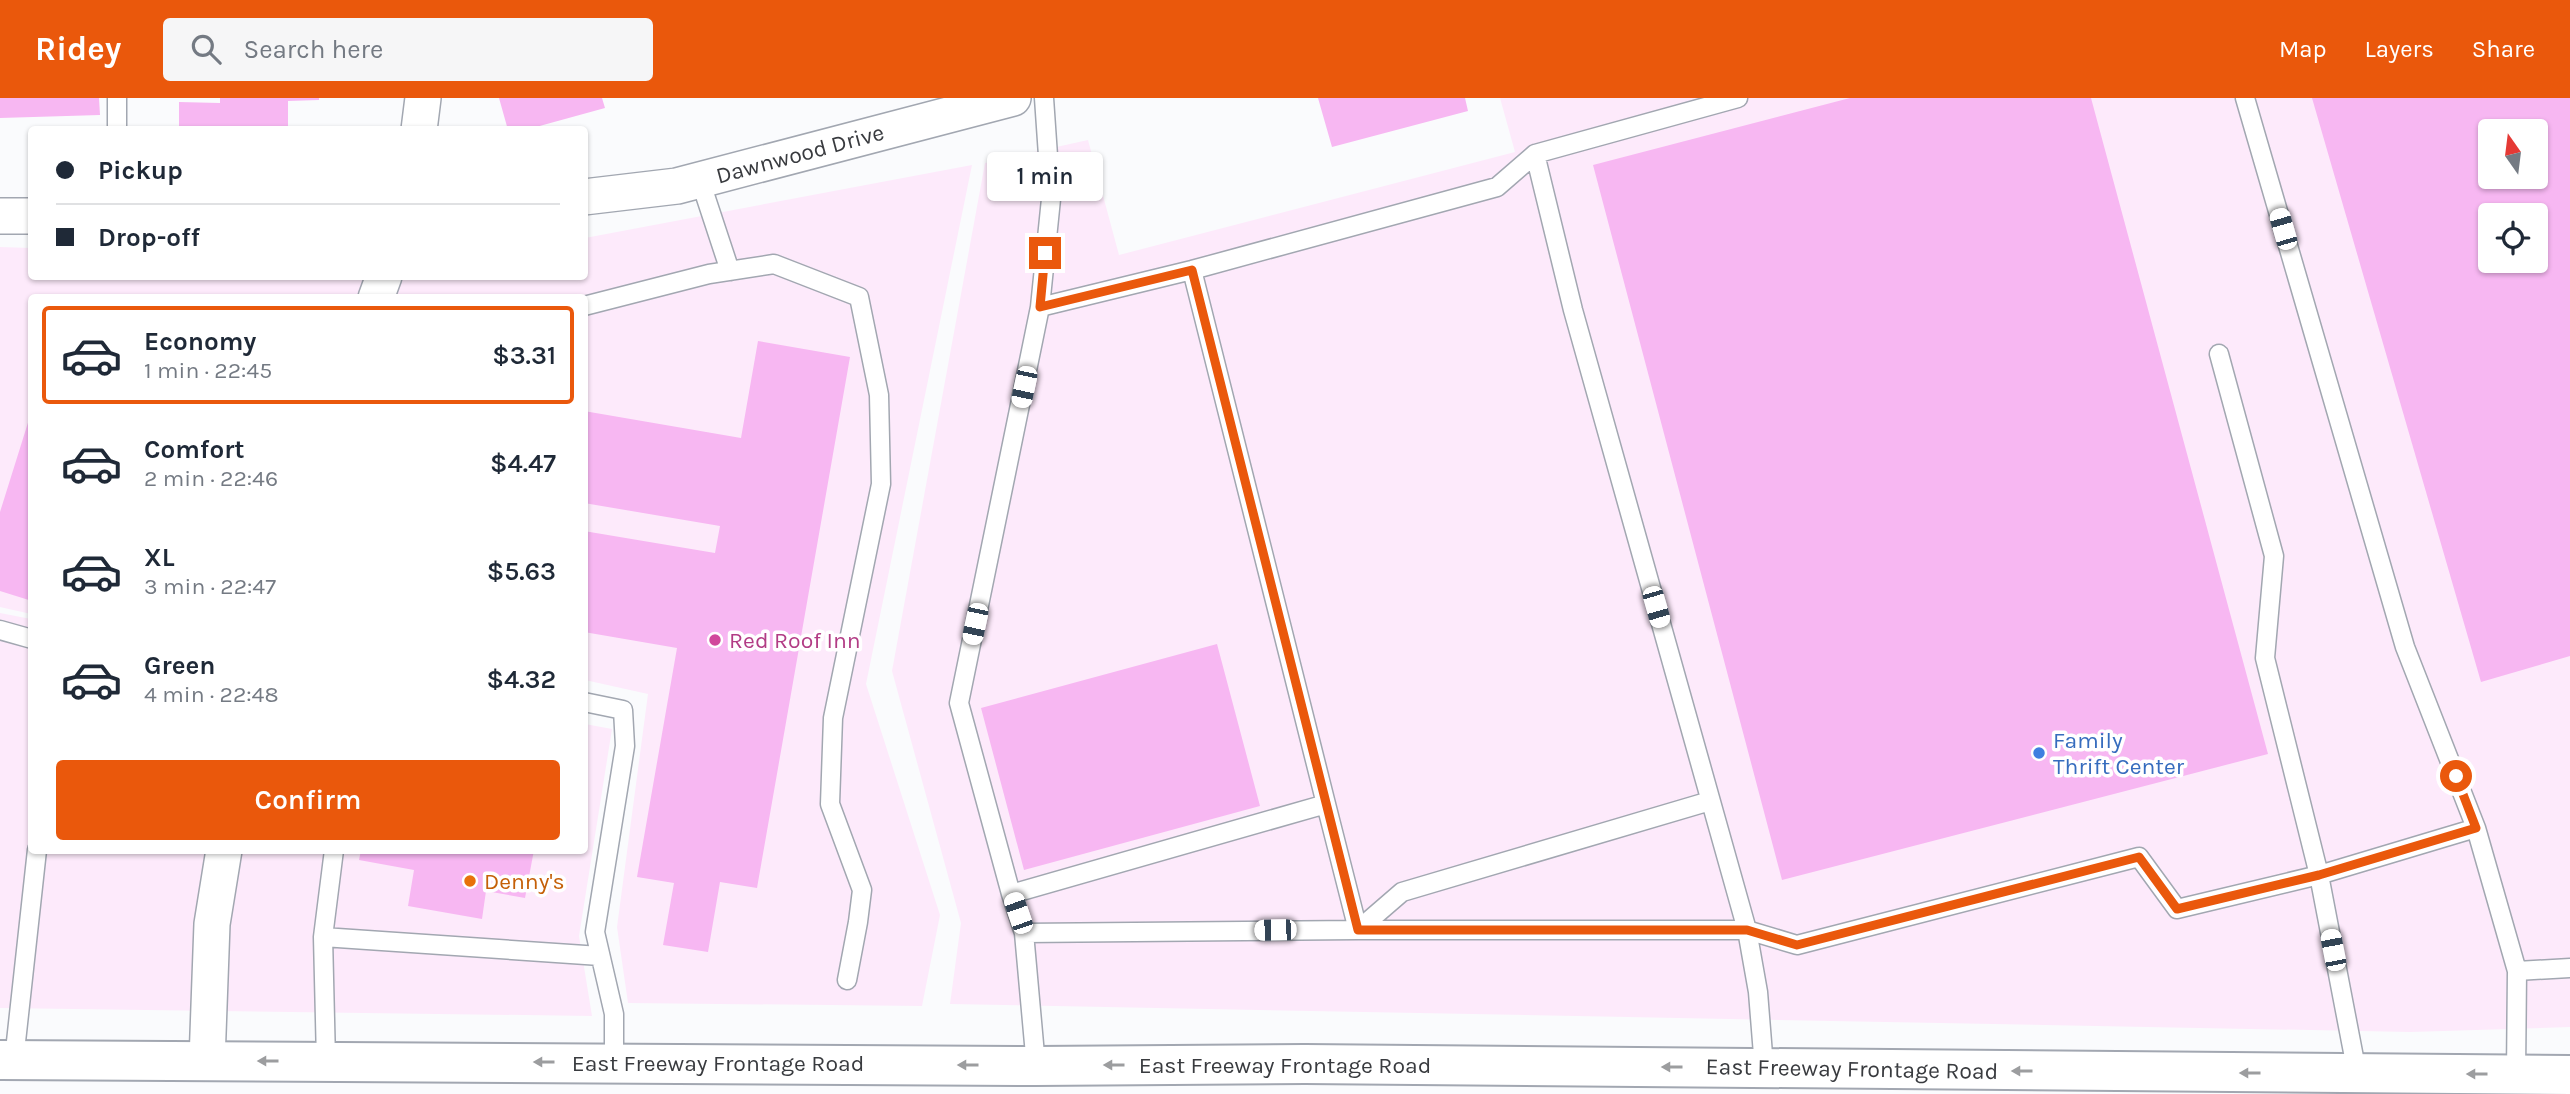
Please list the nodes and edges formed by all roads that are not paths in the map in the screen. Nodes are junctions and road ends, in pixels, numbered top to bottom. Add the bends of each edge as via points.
1 (117, 98) edge
2 (423, 98) edge
3 (1013, 98) edge
4 (1044, 98) edge
5 (1738, 98) edge
6 (2245, 98) edge
7 (117, 126) edge
8 (420, 126) edge
9 (1535, 154) junction
10 (700, 180) junction
11 (588, 197) edge
12 (0, 216) edge
13 (28, 216) edge
14 (1192, 270) junction
15 (730, 271) junction
16 (588, 305) edge
17 (1040, 307) junction
18 (2219, 354) dead end
19 (0, 630) edge
20 (28, 638) edge
21 (588, 703) edge
22 (1710, 801) junction
23 (1326, 804) junction
24 (2476, 828) junction
25 (36, 854) edge
26 (223, 854) edge
27 (333, 854) edge
28 (2319, 875) junction
29 (1011, 894) junction
30 (1358, 930) junction
31 (1747, 930) junction
32 (1024, 933) junction
33 (323, 937) junction
34 (600, 956) junction
35 (2570, 968) edge
36 (2517, 971) junction
37 (847, 980) dead end
38 (7, 1060) edge
39 (207, 1061) junction
40 (326, 1061) junction
41 (614, 1063) junction
42 (1036, 1066) junction
43 (1764, 1067) junction
44 (2357, 1073) junction
45 (2516, 1074) junction
46 (2570, 1075) edge

1 - 7 lane
2 - 8 street
3 - 10 street, Dawnwood Drive
4 - 17 lane via 1051,199
5 - 9 lane
6 - 24 lane via 2405,647
9 - 14 lane via 1497,187
9 - 22 lane via 1573,310
10 - 11 street, Dawnwood Drive
10 - 15 lane
12 - 13 street
14 - 17 lane
14 - 23 lane
15 - 16 lane
15 - 37 lane via 774,264 859,297 880,395 881,484 833,718 830,804 862,890
17 - 29 lane via 959,703
18 - 28 lane via 2274,556 2264,658
19 - 20 lane
21 - 34 lane via 622,710 625,746 595,932
22 - 30 lane via 1402,892
22 - 31 lane
23 - 29 lane
23 - 30 lane
24 - 28 lane
24 - 36 lane
25 - 38 lane
26 - 39 street via 212,924
27 - 33 lane
28 - 31 lane via 2177,909 2139,857 1797,945
28 - 44 lane
29 - 32 lane
30 - 31 lane
30 - 32 lane
31 - 43 lane
32 - 42 lane
33 - 34 lane
33 - 40 lane
34 - 41 lane via 614,1014
35 - 36 lane
36 - 45 lane
38 - 39 main road, East Freeway Frontage Road
40 -> 39 main road, East Freeway Frontage Road
41 -> 40 main road, East Freeway Frontage Road
42 -> 41 main road, East Freeway Frontage Road
43 -> 42 main road, East Freeway Frontage Road
44 -> 43 main road, East Freeway Frontage Road
45 -> 44 main road, East Freeway Frontage Road
45 - 46 main road, East Freeway Frontage Road

